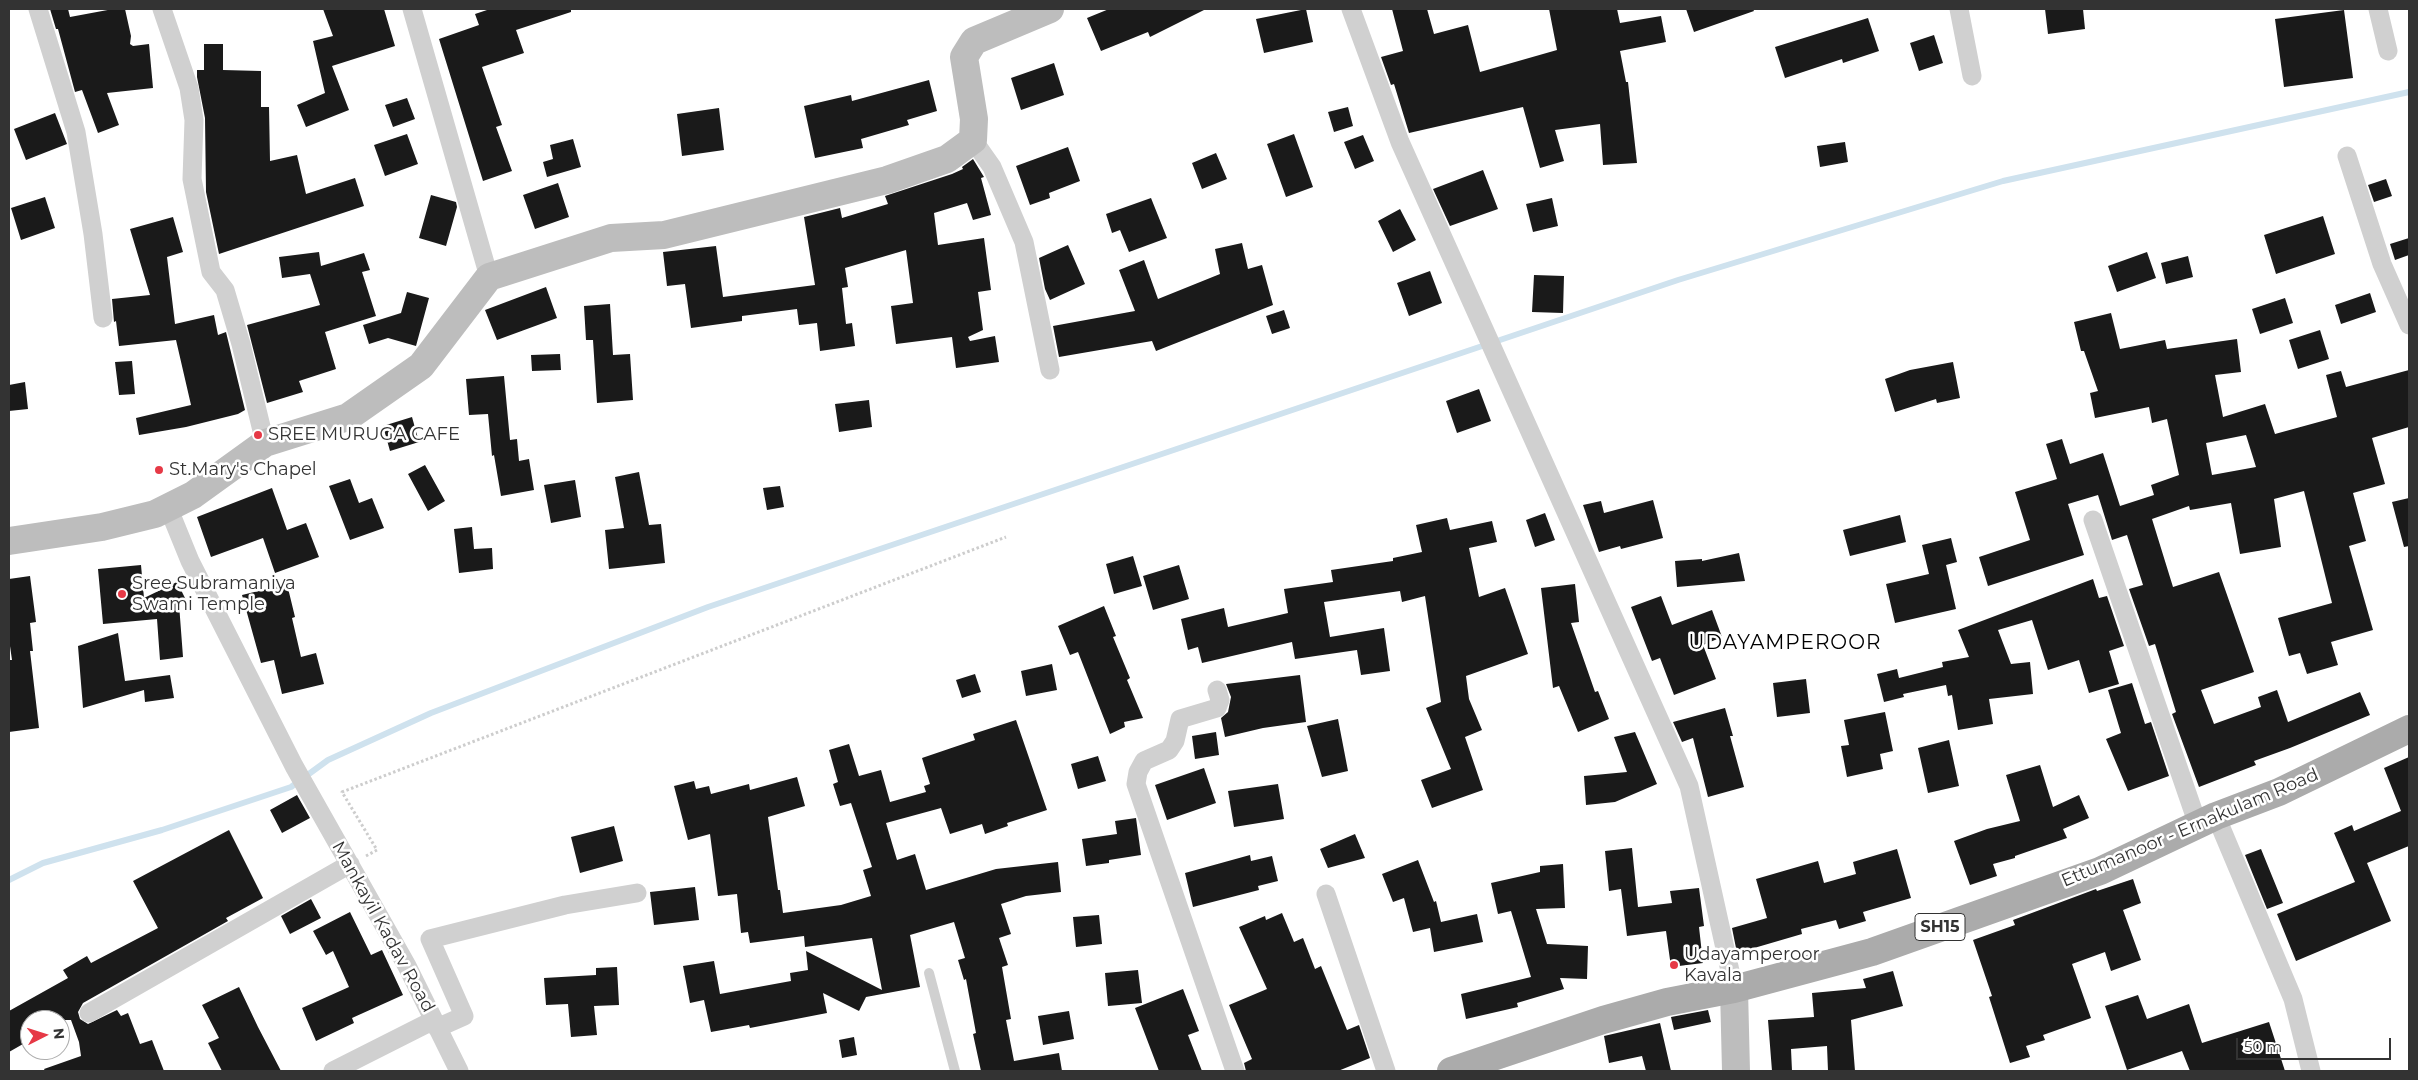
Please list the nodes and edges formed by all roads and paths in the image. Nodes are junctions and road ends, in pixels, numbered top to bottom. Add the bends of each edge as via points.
1 (38, 9) edge
2 (162, 9) edge
3 (412, 9) edge
4 (1050, 9) edge
5 (1351, 9) edge
6 (1959, 9) edge
7 (2378, 9) edge
8 (2388, 51) dead end
9 (1972, 76) dead end
10 (973, 140) junction
11 (2347, 156) dead end
12 (489, 277) junction
13 (103, 318) dead end
14 (2409, 325) edge
15 (1050, 370) dead end
16 (265, 443) junction
17 (168, 507) junction
18 (2093, 520) dead end
19 (1006, 536) dead end
20 (9, 541) edge
21 (1217, 690) dead end
22 (2409, 729) edge
23 (2207, 820) junction
24 (350, 864) junction
25 (637, 893) dead end
26 (1326, 894) dead end
27 (929, 973) dead end
28 (1734, 989) junction
29 (89, 1013) dead end
30 (436, 1024) junction
31 (333, 1071) edge
32 (459, 1071) edge
33 (955, 1071) edge
34 (1234, 1071) edge
35 (1386, 1071) edge
36 (1451, 1071) edge
37 (1736, 1071) edge
38 (2311, 1071) edge

1 - 13 street via 76,132
2 - 16 street via 189,88 194,120 192,179 211,272 225,290
3 - 12 street
4 - 10 main road via 974,41 964,57 974,119
5 - 28 street via 1400,142 1689,786
6 - 9 street
7 - 8 street
10 - 12 main road via 947,159 887,180 664,235 611,238
10 - 15 street via 992,167 1024,242
11 - 14 street via 2382,264
12 - 16 main road via 421,366 348,417
16 - 17 main road via 194,495
17 - 20 main road via 155,514 102,528
17 - 24 street, Mankayil Kadav Road via 190,561 294,766
18 - 23 street
19 - 24 path via 342,792 377,850
21 - 34 street via 1220,700 1217,708 1180,719 1175,742 1169,750 1144,761 1136,784
22 - 23 main road, Ettumanoor - Ernakulam Road / SH15 via 2279,792
23 - 28 main road, Ettumanoor - Ernakulam Road / SH15 via 2100,870 1881,948
23 - 38 street via 2293,999
24 - 29 street
24 - 30 street, Mankayil Kadav Road
25 - 30 street via 565,905 430,939 464,1016
26 - 35 street
27 - 33 lane
28 - 36 main road, Ettumanoor - Ernakulam Road / SH15 via 1667,1002
28 - 37 main road
30 - 31 street
30 - 32 street, Mankayil Kadav Road

